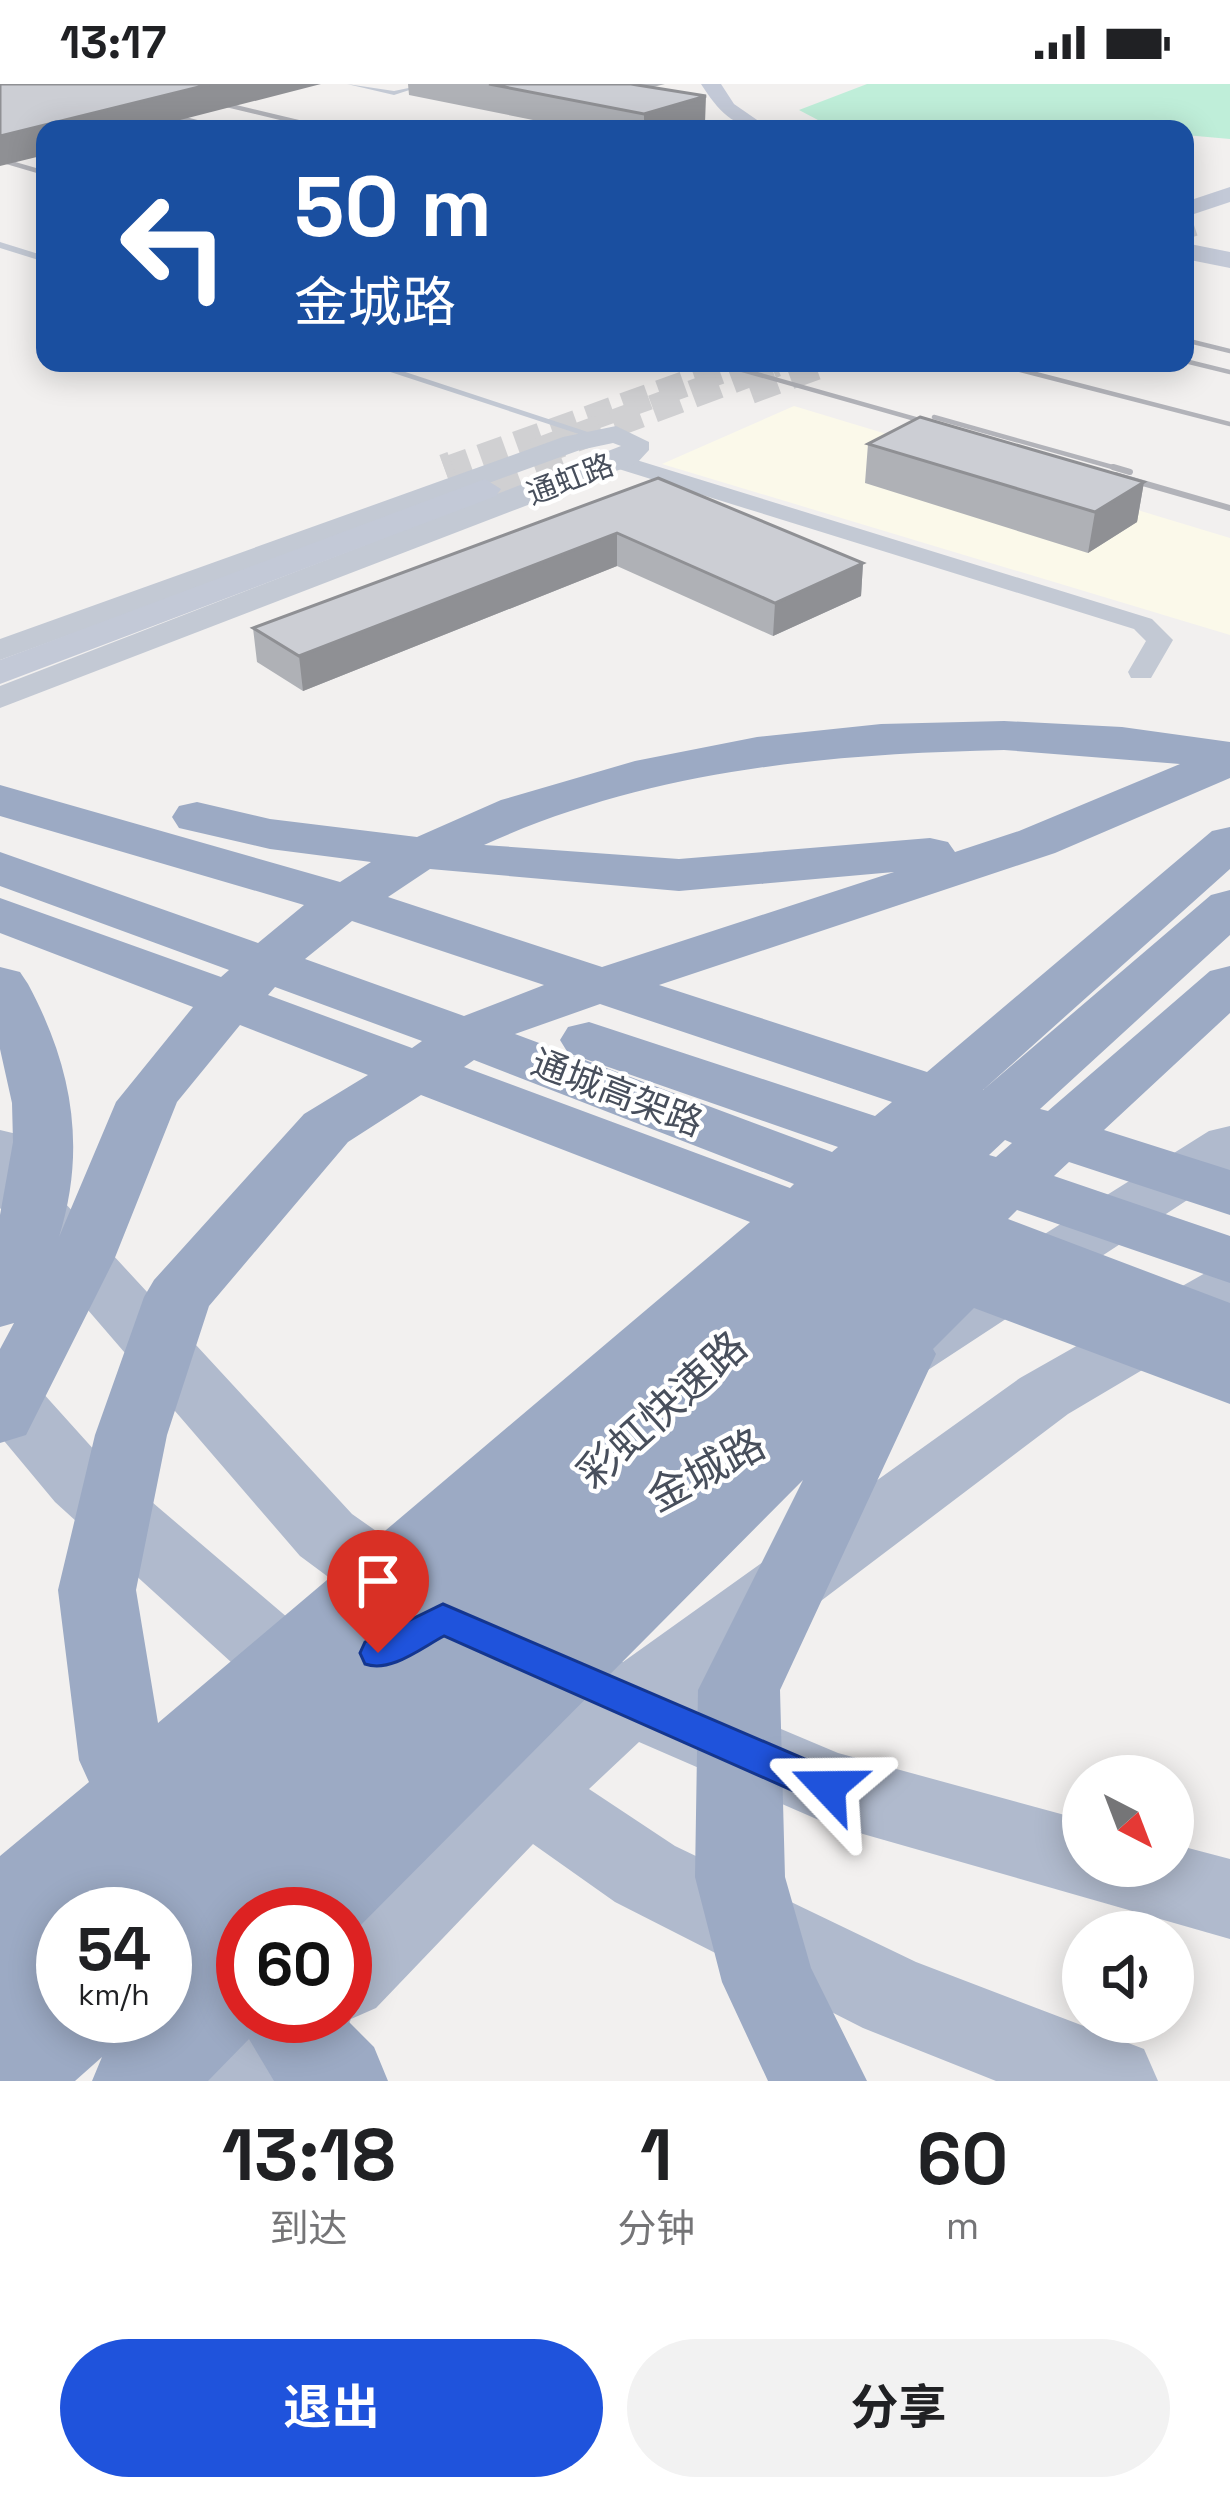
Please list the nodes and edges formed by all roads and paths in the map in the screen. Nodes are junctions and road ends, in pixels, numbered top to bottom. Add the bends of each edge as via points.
1 (350, 84) edge
2 (424, 84) edge
3 (710, 84) edge
4 (728, 108) junction
5 (704, 109) edge
6 (746, 120) edge
7 (1230, 193) edge
8 (1194, 209) edge
9 (1230, 211) edge
10 (1194, 212) edge
11 (0, 245) edge
12 (1194, 253) edge
13 (36, 257) edge
14 (1230, 260) edge
15 (396, 372) edge
16 (595, 436) junction
17 (617, 461) junction
18 (446, 470) tunnel mouth
19 (485, 489) tunnel mouth
20 (0, 631) edge
21 (0, 650) edge
22 (1142, 672) dead end
23 (4, 689) edge
24 (1230, 758) edge
25 (0, 764) edge
26 (0, 783) edge
27 (118, 798) junction
28 (0, 800) edge
29 (0, 837) edge
30 (1037, 842) junction
31 (1230, 842) edge
32 (0, 868) edge
33 (1230, 906) edge
34 (0, 914) edge
35 (1230, 982) edge
36 (0, 984) edge
37 (1230, 1032) edge
38 (1230, 1144) edge
39 (0, 1149) edge
40 (1230, 1193) edge
41 (1230, 1260) edge
42 (1230, 1288) edge
43 (0, 1303) edge
44 (918, 1318) junction
45 (1230, 1330) edge
46 (1230, 1378) edge
47 (0, 1390) edge
48 (0, 1416) edge
49 (443, 1619) junction
50 (313, 1687) junction
51 (629, 1701) junction
52 (527, 1794) junction
53 (1062, 1853) edge
54 (125, 1887) edge
55 (338, 1887) edge
56 (1186, 1887) edge
57 (1230, 1899) edge
58 (216, 1906) edge
59 (0, 1911) edge
60 (192, 1913) edge
61 (372, 1951) edge
62 (36, 1966) edge
63 (0, 1998) edge
64 (216, 2006) edge
65 (47, 2043) edge
66 (280, 2043) edge
67 (305, 2043) edge
68 (4, 2081) edge
69 (140, 2081) edge
70 (243, 2081) edge
71 (340, 2081) edge
72 (819, 2081) edge
73 (1112, 2081) edge

1 - 2 lane via 394,92
3 - 4 main road
4 - 5 lane
4 - 6 main road
7 - 8 main road
9 - 10 main road
11 - 13 lane
12 - 14 main road
15 - 16 lane
16 - 17 street, 通虹路 via 634,442 635,450
16 - 21 street, 通虹路
17 - 22 street via 1143,624 1160,640
17 - 23 street, 通虹路
18 - 20 street
19 - 23 main road, 通虹路
24 - 30 highway
24 - 48 highway via 1048,736 812,745 633,777 447,842 322,916 237,992 152,1093 89,1242
25 - 27 highway
26 - 27 highway
27 - 30 highway via 270,834 680,875
28 - 40 highway via 277,878
29 - 41 highway, 通城高架路
30 - 58 highway via 499,1018 326,1128 178,1297 131,1435 97,1590 121,1760
31 - 59 highway
32 - 45 highway, 通城高架路 via 604,1087
33 - 54 highway, 彩虹快速路
34 - 46 highway
35 - 60 highway, 彩虹快速路
36 - 43 highway via 43,1082 32,1227
37 - 44 highway
38 - 49 main road, 金城路 via 798,1421
39 - 49 main road via 13,1184 326,1535
42 - 51 main road via 1044,1396
44 - 55 highway
44 - 72 highway via 739,1690 740,1877 769,1982
47 - 50 main road via 80,1482
49 - 50 main road, 金城路
49 - 51 main road
50 - 52 main road
50 - 59 main road, 金城路
51 - 52 main road
51 - 53 main road via 828,1787
52 - 61 main road
52 - 73 main road via 645,1874 894,1997
56 - 57 main road
62 - 63 highway
64 - 69 highway
65 - 68 highway
66 - 70 main road
67 - 71 highway

